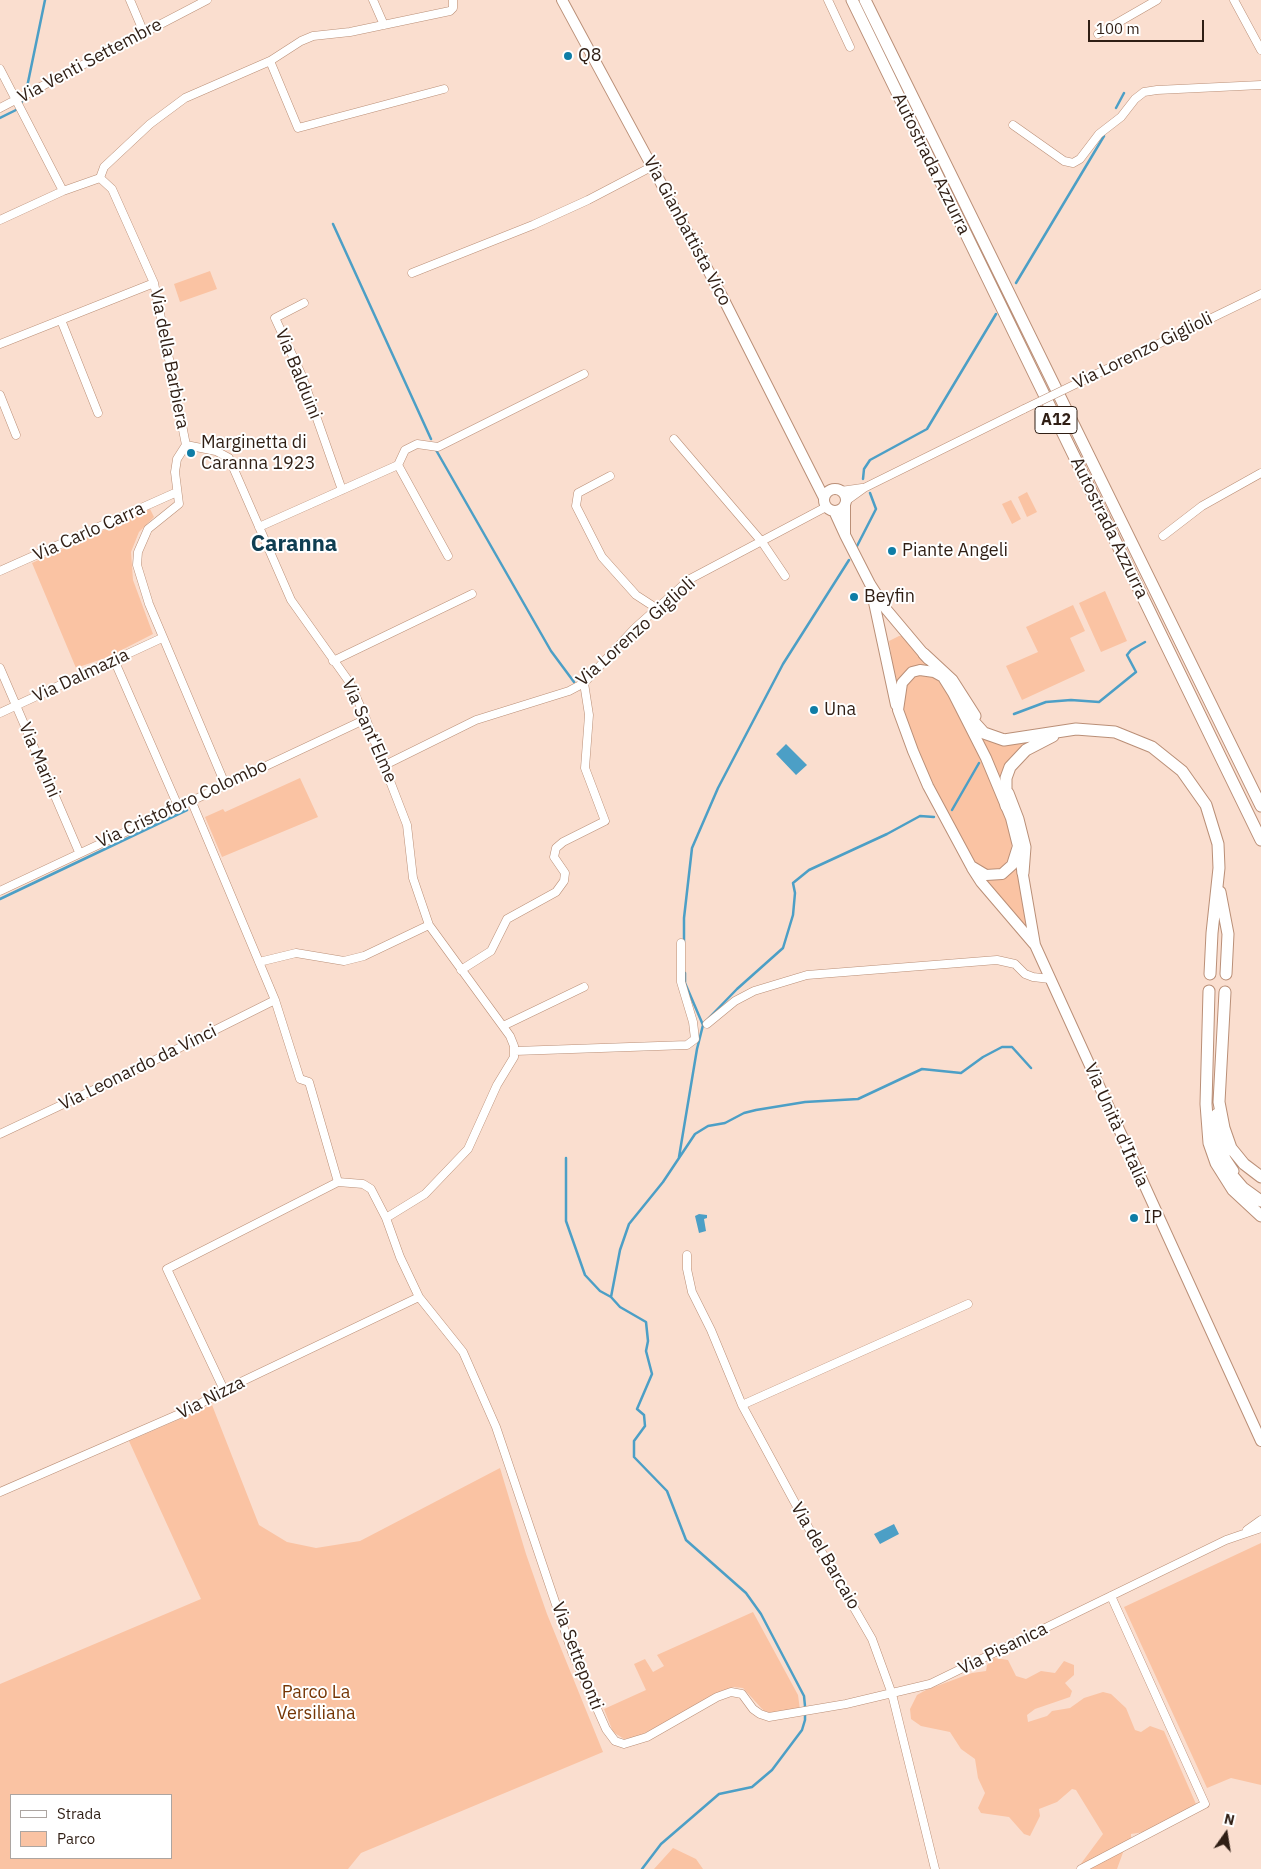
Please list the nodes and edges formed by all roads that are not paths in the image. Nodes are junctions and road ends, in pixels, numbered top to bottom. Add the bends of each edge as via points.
1 (130, 0) edge
2 (207, 0) edge
3 (373, 0) edge
4 (453, 0) edge
5 (562, 0) edge
6 (828, 0) edge
7 (852, 0) edge
8 (865, 0) edge
9 (1157, 0) edge
10 (1234, 0) edge
11 (384, 25) junction
12 (144, 33) junction
13 (1098, 34) dead end
14 (850, 47) dead end
15 (1261, 50) edge
16 (270, 61) junction
17 (0, 69) edge
18 (1261, 85) edge
19 (444, 88) dead end
20 (22, 99) junction
21 (0, 108) edge
22 (1013, 126) dead end
23 (653, 166) junction
24 (100, 178) junction
25 (63, 191) junction
26 (0, 220) edge
27 (412, 274) dead end
28 (154, 284) junction
29 (1261, 294) edge
30 (304, 303) dead end
31 (61, 320) junction
32 (0, 344) edge
33 (584, 374) dead end
34 (0, 395) edge
35 (98, 413) dead end
36 (16, 435) dead end
37 (674, 439) dead end
38 (186, 445) junction
39 (398, 465) junction
40 (807, 465) junction
41 (1261, 473) edge
42 (610, 476) dead end
43 (864, 488) junction
44 (342, 490) junction
45 (836, 490) junction
46 (177, 492) junction
47 (846, 503) junction
48 (828, 506) junction
49 (259, 527) junction
50 (845, 535) junction
51 (1162, 536) dead end
52 (762, 542) junction
53 (448, 556) dead end
54 (0, 572) edge
55 (785, 576) dead end
56 (870, 584) junction
57 (472, 594) dead end
58 (656, 608) junction
59 (162, 638) junction
60 (924, 654) junction
61 (332, 661) junction
62 (115, 662) junction
63 (0, 668) edge
64 (943, 677) junction
65 (584, 682) junction
66 (16, 706) junction
67 (898, 710) junction
68 (965, 712) junction
69 (0, 713) edge
70 (366, 719) junction
71 (1062, 732) junction
72 (385, 765) junction
73 (224, 784) junction
74 (1006, 786) junction
75 (191, 800) junction
76 (178, 806) junction
77 (1006, 806) junction
78 (1261, 806) edge
79 (1261, 840) edge
80 (1018, 846) junction
81 (79, 852) junction
82 (971, 866) junction
83 (1023, 873) junction
84 (1219, 881) junction
85 (0, 891) edge
86 (430, 925) junction
87 (680, 943) dead end
88 (1034, 945) junction
89 (259, 962) junction
90 (461, 970) junction
91 (1210, 974) dead end
92 (1226, 974) dead end
93 (1050, 979) junction
94 (584, 987) dead end
95 (1209, 992) dead end
96 (1225, 992) dead end
97 (275, 1000) junction
98 (707, 1024) dead end
99 (503, 1026) junction
100 (515, 1049) junction
101 (1219, 1102) junction
102 (1206, 1104) junction
103 (0, 1134) edge
104 (1261, 1176) edge
105 (338, 1182) junction
106 (1261, 1196) edge
107 (1261, 1201) edge
108 (1261, 1216) edge
109 (386, 1218) junction
110 (687, 1255) dead end
111 (419, 1297) junction
112 (968, 1304) dead end
113 (224, 1390) junction
114 (742, 1405) junction
115 (1261, 1441) edge
116 (0, 1492) edge
117 (1261, 1520) edge
118 (1261, 1528) edge
119 (1243, 1532) junction
120 (1111, 1596) junction
121 (892, 1694) junction
122 (935, 1869) edge
123 (1081, 1869) edge

1 - 12 street
2 - 12 street, Via Venti Settembre
3 - 11 street
4 - 11 street via 450,11
5 - 23 main road, Via Gianbattista Vico
6 - 14 street
7 - 79 highway, Autostrada Azzurra / A12
8 - 78 highway, Autostrada Azzurra / A12
9 - 13 street
10 - 15 street
11 - 16 street via 313,36
12 - 20 street, Via Venti Settembre
16 - 19 street via 298,128
16 - 24 street via 185,98 166,111 104,166
17 - 20 street
18 - 22 street via 1144,92 1121,118 1099,134 1080,160 1073,163 1064,161
20 - 21 street, Via Venti Settembre
20 - 25 street via 23,113
23 - 27 street via 533,225
23 - 40 main road, Via Gianbattista Vico
24 - 25 street
24 - 28 street, Via della Barbiera via 112,189
25 - 26 street
28 - 31 street
28 - 38 street, Via della Barbiera
29 - 43 street, Via Lorenzo Giglioli, bridge
30 - 44 street, Via Balduini via 275,318 302,376
31 - 32 street
31 - 35 street
33 - 39 street via 438,447 417,444 405,450
34 - 36 street
37 - 52 street
38 - 46 street, Via della Barbiera via 177,459
38 - 49 street, Via Sant'Elme via 216,451 229,458
39 - 44 street
39 - 53 street
40 - 45 main road
40 - 48 main road, Via Gianbattista Vico
41 - 51 street via 1191,513
42 - 58 street via 578,493 576,506 602,557 636,595
43 - 45 street, Via Lorenzo Giglioli
43 - 47 street, Via Lorenzo Giglioli
44 - 49 street
45 - 47 main road
45 - 48 main road
46 - 54 street, Via Carlo Carra
46 - 59 street, Via della Barbiera via 179,504 148,529 138,552 140,576
47 - 48 main road via 840,510
47 - 50 main road
48 - 50 main road, Via Gianbattista Vico
48 - 52 street, Via Lorenzo Giglioli
49 - 61 street, Via Sant'Elme via 291,600
50 - 56 main road
52 - 55 street
52 - 58 street, Via Lorenzo Giglioli via 690,579
56 - 60 main road via 886,609
56 - 67 main road
57 - 61 street
58 - 65 street, Via Lorenzo Giglioli
59 - 62 street, Via Dalmazia
59 - 73 street, Via della Barbiera
60 - 64 main road
60 - 71 highway via 942,669 988,730 1012,735 1039,729
61 - 70 street, Via Sant'Elme via 350,683
62 - 66 street, Via Dalmazia
62 - 76 street
63 - 66 street, Via Marini
64 - 67 main road, Via Unità d'Italia via 927,670 912,672 902,682
64 - 68 main road, Via Unità d'Italia
65 - 72 street, Via Lorenzo Giglioli via 562,694 476,720
65 - 90 street via 589,715 585,768 605,821 556,848 554,857 565,873 564,881 556,892 507,919 492,951
66 - 69 street, Via Dalmazia
66 - 81 street, Via Marini
67 - 82 main road, Via Unità d'Italia via 928,786
68 - 71 highway via 994,739 1011,740
68 - 77 main road, Via Unità d'Italia
70 - 72 street, Via Sant'Elme
70 - 73 street, Via Cristoforo Colombo
71 - 74 highway via 1019,755 1010,767
71 - 84 highway via 1090,729 1128,736 1178,767 1191,782 1211,817 1218,844
72 - 86 street, Via Sant'Elme via 407,825 413,878
73 - 75 street, Via Cristoforo Colombo
74 - 77 highway
74 - 83 highway via 1022,831 1025,847
75 - 76 street, Via Cristoforo Colombo
75 - 89 street
76 - 81 street, Via Cristoforo Colombo
77 - 80 main road, Via Unità d'Italia
80 - 82 main road via 1012,865 1002,874 986,875
80 - 83 main road, Via Unità d'Italia
81 - 85 street, Via Cristoforo Colombo
82 - 88 main road, Via Unità d'Italia
83 - 88 main road, Via Unità d'Italia
84 - 91 highway
84 - 92 highway via 1228,934
86 - 89 street via 364,956 344,961 296,953
86 - 90 street, Via Sant'Elme
87 - 100 street via 681,982 693,1022 694,1039 687,1045
88 - 93 main road, Via Unità d'Italia
89 - 97 street
90 - 99 street, Via Sant'Elme
93 - 98 street via 1033,977 1015,964 998,960 807,975 754,990 735,1000
93 - 115 main road, Via Unità d'Italia
94 - 99 street
95 - 102 highway
96 - 101 highway
97 - 103 street, Via Leonardo da Vinci
97 - 105 street via 300,1079 309,1082
99 - 100 street, Via Sant'Elme
100 - 109 street via 468,1149 425,1194
101 - 104 highway via 1231,1148 1244,1164
101 - 106 highway via 1216,1126 1225,1159
102 - 107 highway via 1212,1138 1222,1161 1239,1184
102 - 108 highway via 1207,1134 1216,1164 1233,1190
105 - 109 street via 363,1184 371,1190
105 - 113 street via 167,1269
109 - 111 street
110 - 114 street, Via del Barcaio via 692,1292
111 - 113 street, Via Nizza
111 - 121 street, Via Setteponti via 463,1352 492,1419 572,1652 614,1741 624,1744 647,1737 716,1697 732,1692 742,1694 760,1714 769,1717
112 - 114 street
113 - 116 street, Via Nizza via 137,1433
114 - 121 street, Via del Barcaio via 869,1632
117 - 119 street, Via Pisanica
118 - 119 street, Via Pisanica
119 - 120 street, Via Pisanica
120 - 121 street, Via Pisanica via 930,1684
120 - 123 street via 1206,1804
121 - 122 street, Via del Barcaio

